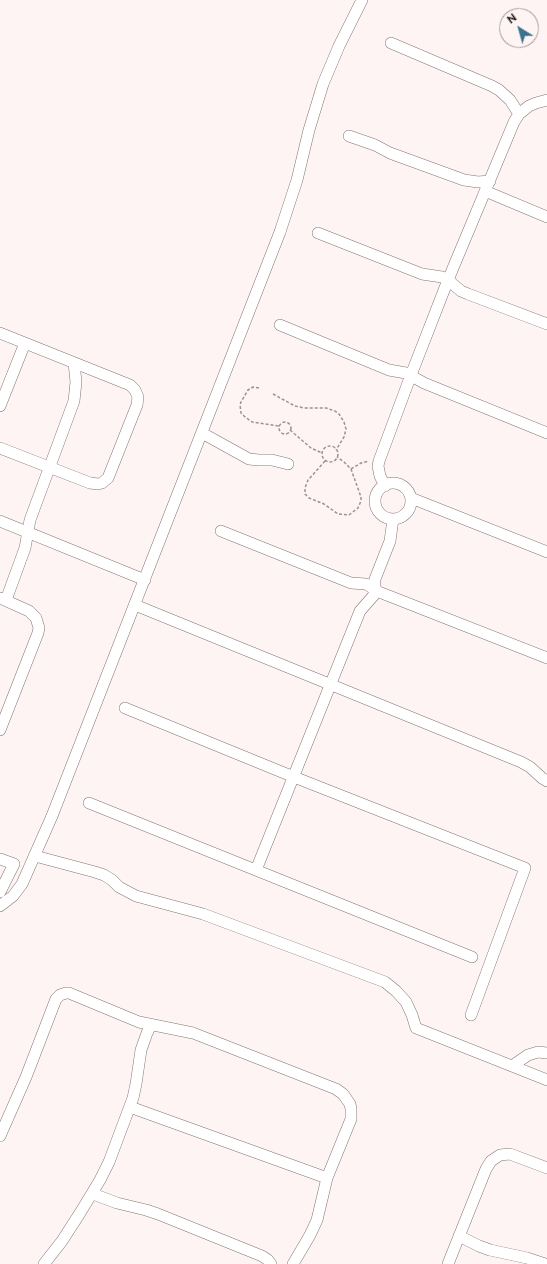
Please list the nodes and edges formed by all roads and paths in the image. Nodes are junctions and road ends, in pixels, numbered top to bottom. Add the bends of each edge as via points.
1 (362, 0) edge
2 (391, 43) dead end
3 (547, 100) edge
4 (519, 114) junction
5 (349, 136) dead end
6 (488, 186) junction
7 (547, 217) edge
8 (318, 233) dead end
9 (448, 280) junction
10 (547, 324) edge
11 (280, 325) dead end
12 (0, 333) edge
13 (25, 343) junction
14 (74, 362) junction
15 (411, 375) junction
16 (259, 388) dead end
17 (273, 394) dead end
18 (0, 406) edge
19 (279, 426) junction
20 (290, 430) junction
21 (202, 433) junction
22 (547, 433) edge
23 (0, 448) edge
24 (336, 450) junction
25 (322, 453) junction
26 (337, 457) junction
27 (325, 461) junction
28 (379, 461) junction
29 (288, 464) dead end
30 (49, 468) junction
31 (351, 469) junction
32 (384, 486) junction
33 (411, 498) junction
34 (393, 519) junction
35 (0, 521) edge
36 (221, 531) dead end
37 (27, 532) junction
38 (547, 552) edge
39 (145, 580) junction
40 (374, 590) junction
41 (3, 599) edge
42 (135, 605) junction
43 (547, 658) edge
44 (330, 684) junction
45 (125, 708) dead end
46 (0, 730) edge
47 (294, 777) junction
48 (547, 781) edge
49 (89, 803) dead end
50 (35, 856) junction
51 (0, 859) edge
52 (256, 870) junction
53 (7, 878) junction
54 (20, 887) junction
55 (0, 892) edge
56 (0, 906) edge
57 (472, 957) dead end
58 (471, 1015) dead end
59 (151, 1026) junction
60 (547, 1053) edge
61 (512, 1066) junction
62 (547, 1080) edge
63 (130, 1107) junction
64 (0, 1136) edge
65 (547, 1168) edge
66 (327, 1178) junction
67 (92, 1194) junction
68 (459, 1236) junction
69 (44, 1264) edge
70 (271, 1264) edge
71 (293, 1264) edge
72 (448, 1264) edge
73 (545, 1264) edge

1 - 21 street via 323,84 280,232
2 - 4 street via 492,86 510,100
3 - 4 street via 529,106
4 - 6 street
5 - 6 street via 464,180
6 - 7 street
6 - 9 street
8 - 9 street via 422,274
9 - 10 street via 461,291
9 - 15 street
11 - 15 street via 389,370
12 - 13 street
13 - 14 street
13 - 18 street
14 - 30 street via 74,401
14 - 30 street via 130,385 135,390 138,401 105,481 94,484
15 - 22 street via 424,383
15 - 28 street
16 - 19 path via 253,387 248,390 240,405 241,413 252,422
17 - 24 path via 295,406 326,408 339,414 346,430
19 - 20 path via 282,433
19 - 20 path via 282,422 287,422 291,425
20 - 25 path via 311,448
21 - 29 street via 248,459
21 - 39 street
23 - 30 street
24 - 25 path via 328,447
24 - 26 path
25 - 27 path
26 - 27 path via 330,462
26 - 31 path
27 - 31 path via 308,480 305,494 341,515 349,515 356,511 361,501
28 - 31 path via 367,461
28 - 32 street
30 - 37 street
32 - 33 street via 392,483 401,485 408,490
32 - 34 street via 376,496 376,505 381,513
33 - 34 street via 408,511
33 - 38 street
34 - 40 street via 390,541 375,579
35 - 37 street
36 - 40 street via 351,583 366,584
37 - 39 street
37 - 41 street via 24,548
39 - 42 street
40 - 43 street
40 - 44 street via 373,598 360,611
41 - 46 street via 33,614 39,628
42 - 44 street
42 - 50 street
44 - 47 street
44 - 48 street via 521,762
45 - 47 street
47 - 52 street
47 - 58 street via 526,868
49 - 52 street
50 - 54 street
50 - 61 street via 104,875 136,896 203,914 385,982 406,1002 416,1028
51 - 53 street via 14,864
52 - 57 street
53 - 54 street
53 - 55 street
54 - 56 street
59 - 63 street via 141,1050
59 - 64 street via 68,993 60,995 56,999
59 - 66 street via 198,1034 343,1094 350,1104 351,1119
60 - 61 street via 528,1055
61 - 62 street
63 - 66 street
63 - 67 street via 109,1162
65 - 68 street via 510,1154 491,1161
66 - 71 street via 317,1220
67 - 69 street
67 - 70 street via 165,1217 262,1256
68 - 72 street
68 - 73 street via 479,1246

